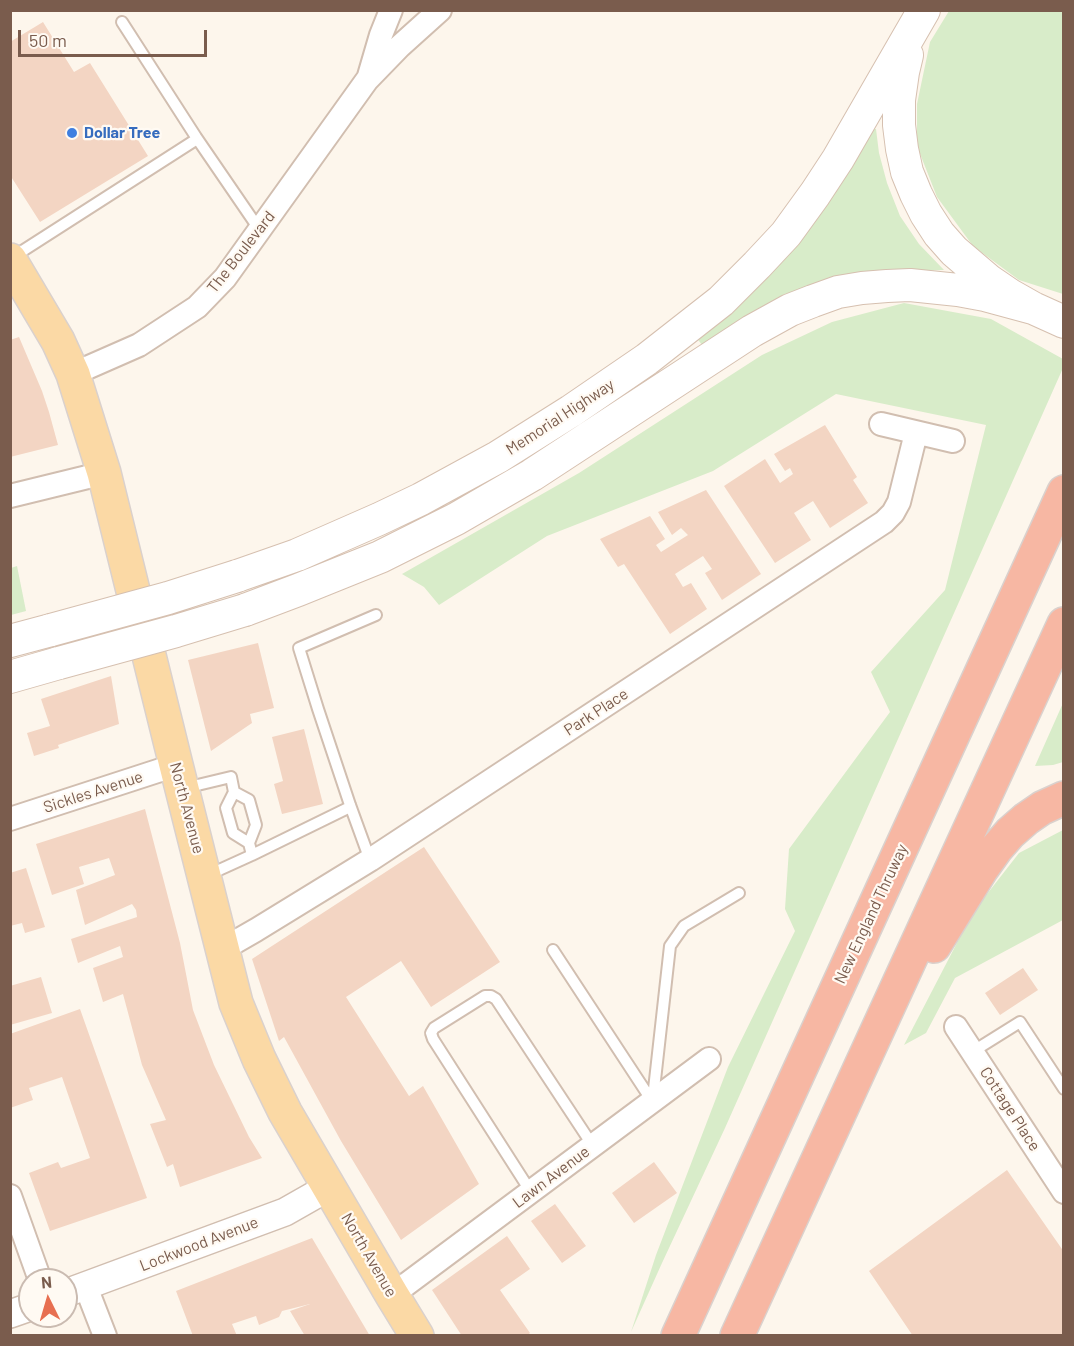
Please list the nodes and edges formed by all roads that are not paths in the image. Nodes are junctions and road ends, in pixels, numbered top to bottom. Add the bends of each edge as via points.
1 (391, 10) edge
2 (440, 10) edge
3 (922, 15) edge
4 (122, 22) dead end
5 (367, 80) junction
6 (197, 139) junction
7 (260, 229) junction
8 (10, 259) edge
9 (1033, 308) junction
10 (1064, 322) edge
11 (73, 374) junction
12 (881, 424) dead end
13 (916, 433) junction
14 (953, 441) dead end
15 (104, 473) junction
16 (1064, 492) edge
17 (10, 496) edge
18 (376, 615) dead end
19 (1064, 624) edge
20 (10, 641) edge
21 (10, 677) edge
22 (179, 777) junction
23 (234, 792) junction
24 (1064, 798) edge
25 (350, 807) junction
26 (10, 819) edge
27 (249, 843) junction
28 (252, 855) junction
29 (370, 860) junction
30 (204, 876) junction
31 (739, 893) dead end
32 (223, 949) junction
33 (553, 950) dead end
34 (956, 1027) dead end
35 (972, 1052) junction
36 (709, 1059) dead end
37 (859, 1067) junction
38 (1064, 1089) edge
39 (652, 1101) junction
40 (593, 1146) junction
41 (1061, 1182) edge
42 (329, 1187) junction
43 (531, 1192) junction
44 (10, 1196) edge
45 (36, 1268) edge
46 (78, 1289) edge
47 (78, 1293) edge
48 (392, 1295) junction
49 (105, 1335) edge
50 (417, 1335) edge
51 (678, 1335) edge
52 (736, 1335) edge

1 - 5 street, The Boulevard
2 - 5 street, The Boulevard
3 - 9 main road via 910,44 899,100 907,172 926,214 954,251 988,280
3 - 20 main road, Memorial Highway, bridge via 815,194 778,242 721,301 647,359 498,457 380,519 237,576
4 - 6 lane
5 - 7 street, The Boulevard
6 - 7 lane
6 - 8 lane
7 - 11 street, The Boulevard via 225,278 197,307 139,345
8 - 11 main road, North Avenue
9 - 10 main road
9 - 21 main road, Memorial Highway, bridge via 985,295 910,285 862,288 813,300 752,331 532,475 380,557 245,610
11 - 15 main road, North Avenue
12 - 13 street
13 - 14 street
13 - 29 street, Park Place via 899,502 884,522
15 - 17 street
15 - 22 main road, North Avenue
16 - 51 highway, New England Thruway
18 - 25 lane via 299,648
19 - 37 highway
22 - 23 lane via 231,777
22 - 26 street, Sickles Avenue
22 - 30 main road, North Avenue
23 - 27 lane via 249,800 256,825
23 - 27 lane via 226,808 233,833
24 - 37 highway via 1026,819 996,849
25 - 28 lane
25 - 29 lane
27 - 28 lane
28 - 30 lane
29 - 32 street, Park Place
30 - 32 main road, North Avenue
31 - 39 lane via 684,926 670,946
32 - 42 main road, North Avenue via 236,1003 259,1059
33 - 39 lane
34 - 35 street, Cottage Place
35 - 38 lane via 1020,1022
35 - 41 street, Cottage Place
36 - 39 street, Lawn Avenue
37 - 52 highway
39 - 40 street, Lawn Avenue
40 - 43 street, Lawn Avenue
40 - 43 lane via 496,999 485,996 434,1028 433,1039
42 - 46 street, Lockwood Avenue via 285,1212
42 - 48 main road, North Avenue
43 - 48 street, Lawn Avenue
44 - 45 street
47 - 49 street
48 - 50 main road, North Avenue

